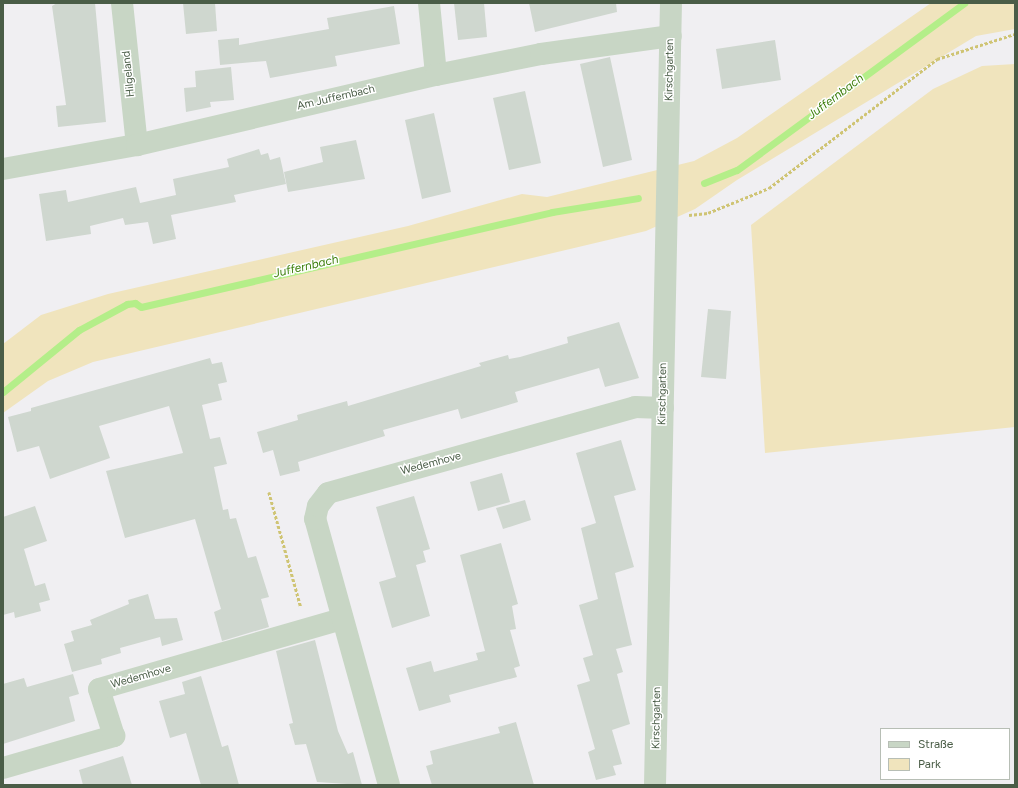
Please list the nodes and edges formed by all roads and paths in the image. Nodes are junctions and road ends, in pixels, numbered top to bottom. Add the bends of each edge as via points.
1 (122, 3) edge
2 (429, 3) edge
3 (671, 3) edge
4 (1015, 34) edge
5 (671, 36) junction
6 (436, 75) junction
7 (137, 145) junction
8 (3, 169) edge
9 (667, 216) junction
10 (662, 408) junction
11 (269, 492) dead end
12 (342, 619) junction
13 (306, 628) junction
14 (3, 768) edge
15 (389, 785) edge
16 (655, 785) edge

1 - 7 street, Hilgeland
2 - 6 street
3 - 5 street, Kirschgarten
4 - 9 path via 937,59 769,188 708,213
5 - 6 street, Am Juffernbach via 541,54
5 - 9 street, Kirschgarten
6 - 7 street, Am Juffernbach
7 - 8 street, Am Juffernbach
9 - 10 street, Kirschgarten
10 - 12 street, Wedemhove via 635,407 328,493 318,506 315,519
10 - 16 street, Kirschgarten
11 - 13 path
12 - 13 street, Wedemhove
12 - 15 street, Wedemhove
13 - 14 street, Wedemhove via 99,689 114,736

